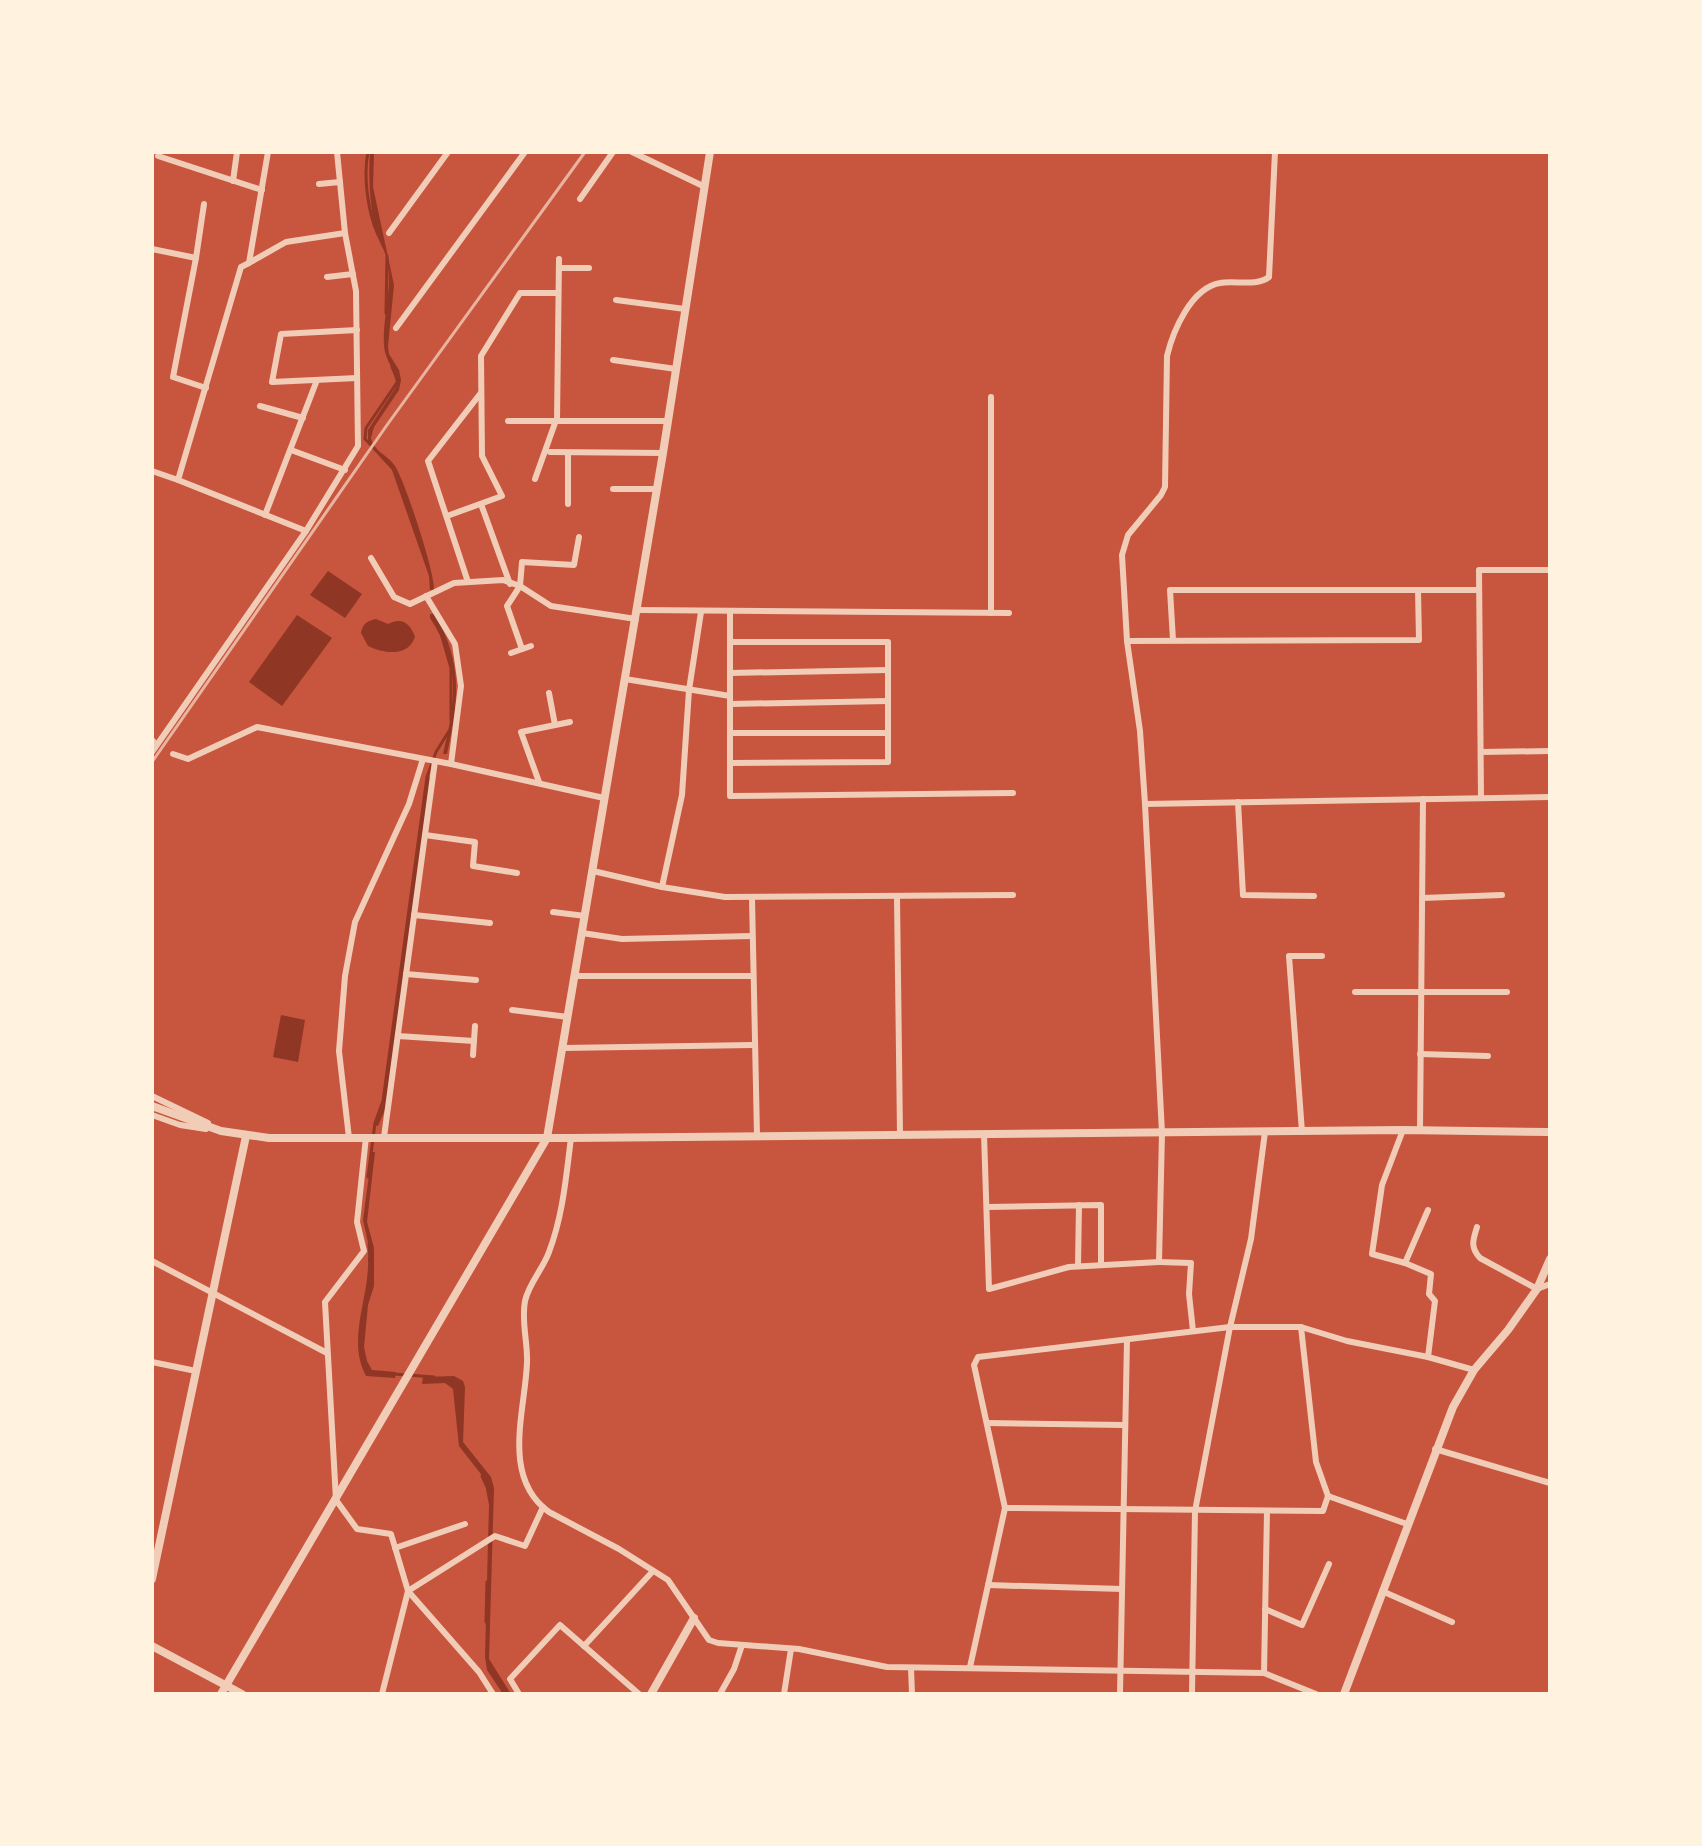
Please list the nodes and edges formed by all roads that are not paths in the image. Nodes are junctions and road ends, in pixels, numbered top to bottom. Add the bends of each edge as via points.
1 (237, 152) edge
2 (268, 152) edge
3 (337, 152) edge
4 (448, 152) edge
5 (525, 152) edge
6 (613, 152) edge
7 (632, 152) edge
8 (710, 152) edge
9 (1275, 152) edge
10 (158, 156) dead end
11 (233, 181) junction
12 (340, 182) junction
13 (319, 184) dead end
14 (703, 186) junction
15 (262, 190) junction
16 (580, 199) dead end
17 (204, 204) dead end
18 (345, 233) junction
19 (389, 233) dead end
20 (152, 249) edge
21 (196, 258) junction
22 (559, 259) dead end
23 (249, 263) junction
24 (559, 268) junction
25 (589, 268) dead end
26 (353, 274) junction
27 (327, 277) dead end
28 (558, 293) junction
29 (616, 300) dead end
30 (685, 309) junction
31 (396, 328) dead end
32 (357, 330) junction
33 (613, 360) dead end
34 (676, 369) junction
35 (357, 378) junction
36 (317, 380) junction
37 (206, 388) junction
38 (480, 393) junction
39 (991, 397) dead end
40 (260, 406) dead end
41 (303, 418) junction
42 (508, 421) dead end
43 (668, 421) junction
44 (556, 422) junction
45 (291, 450) junction
46 (550, 452) dead end
47 (568, 453) junction
48 (663, 453) junction
49 (345, 470) junction
50 (152, 471) edge
51 (535, 479) dead end
52 (178, 480) junction
53 (613, 489) dead end
54 (657, 489) junction
55 (481, 504) junction
56 (568, 504) dead end
57 (265, 515) junction
58 (447, 516) junction
59 (306, 531) junction
60 (579, 537) dead end
61 (371, 558) dead end
62 (1550, 570) edge
63 (468, 582) junction
64 (510, 584) junction
65 (520, 586) junction
66 (1418, 590) junction
67 (1479, 590) junction
68 (426, 596) junction
69 (701, 612) junction
70 (730, 612) junction
71 (991, 613) junction
72 (1009, 613) dead end
73 (636, 614) junction
74 (1173, 640) junction
75 (1127, 641) junction
76 (730, 642) junction
77 (531, 646) dead end
78 (522, 649) junction
79 (511, 653) dead end
80 (888, 670) junction
81 (730, 673) junction
82 (625, 679) junction
83 (689, 690) junction
84 (549, 693) dead end
85 (730, 700) junction
86 (888, 701) junction
87 (570, 722) dead end
88 (555, 725) junction
89 (730, 733) junction
90 (888, 733) junction
91 (1550, 751) edge
92 (152, 752) edge
93 (1481, 752) junction
94 (173, 754) dead end
95 (423, 759) junction
96 (435, 761) junction
97 (730, 763) junction
98 (451, 764) junction
99 (539, 782) junction
100 (1013, 793) dead end
101 (1550, 797) edge
102 (604, 798) junction
103 (1481, 798) junction
104 (1423, 799) junction
105 (1238, 802) junction
106 (1145, 804) junction
107 (425, 835) junction
108 (593, 871) junction
109 (517, 873) dead end
110 (662, 887) junction
111 (1013, 895) dead end
112 (1502, 895) dead end
113 (1314, 896) dead end
114 (897, 897) junction
115 (752, 898) junction
116 (1422, 898) junction
117 (553, 912) dead end
118 (414, 915) junction
119 (585, 916) junction
120 (490, 923) dead end
121 (582, 933) junction
122 (752, 936) junction
123 (1322, 956) dead end
124 (406, 974) junction
125 (574, 976) junction
126 (752, 976) junction
127 (476, 980) dead end
128 (1355, 992) dead end
129 (1421, 992) junction
130 (1507, 992) dead end
131 (512, 1010) dead end
132 (568, 1017) junction
133 (475, 1026) dead end
134 (398, 1036) junction
135 (474, 1041) junction
136 (753, 1045) junction
137 (563, 1048) junction
138 (1420, 1054) junction
139 (473, 1055) dead end
140 (1488, 1056) dead end
141 (152, 1096) edge
142 (152, 1106) edge
143 (152, 1115) edge
144 (1403, 1130) junction
145 (221, 1131) junction
146 (1420, 1131) junction
147 (1265, 1132) junction
148 (1302, 1132) junction
149 (1550, 1132) edge
150 (1162, 1133) junction
151 (900, 1134) junction
152 (984, 1134) junction
153 (757, 1135) junction
154 (246, 1136) junction
155 (366, 1137) junction
156 (384, 1137) junction
157 (349, 1138) junction
158 (547, 1138) junction
159 (571, 1138) junction
160 (1079, 1205) junction
161 (987, 1207) junction
162 (1428, 1210) dead end
163 (1477, 1227) dead end
164 (1550, 1259) edge
165 (152, 1261) edge
166 (1159, 1262) junction
167 (1405, 1263) junction
168 (1101, 1265) junction
169 (1078, 1266) junction
170 (1550, 1284) edge
171 (1537, 1289) junction
172 (213, 1293) junction
173 (1230, 1327) junction
174 (1301, 1327) junction
175 (1193, 1331) junction
176 (1127, 1340) junction
177 (327, 1353) junction
178 (1428, 1357) junction
179 (152, 1362) edge
180 (1474, 1370) junction
181 (196, 1371) junction
182 (987, 1423) junction
183 (1124, 1425) junction
184 (1435, 1449) junction
185 (1550, 1483) edge
186 (1328, 1496) junction
187 (336, 1500) junction
188 (543, 1507) junction
189 (1005, 1508) junction
190 (1124, 1509) junction
191 (1195, 1511) junction
192 (1267, 1511) junction
193 (465, 1524) dead end
194 (1407, 1524) junction
195 (395, 1548) junction
196 (1329, 1564) dead end
197 (653, 1571) junction
198 (152, 1579) edge
199 (988, 1585) junction
200 (1122, 1589) junction
201 (408, 1591) junction
202 (1382, 1591) junction
203 (1265, 1609) junction
204 (694, 1618) junction
205 (1452, 1622) dead end
206 (742, 1645) junction
207 (152, 1646) edge
208 (584, 1646) junction
209 (791, 1649) junction
210 (970, 1667) junction
211 (911, 1668) junction
212 (1121, 1671) junction
213 (1192, 1671) junction
214 (1264, 1673) junction
215 (223, 1690) edge
216 (242, 1694) edge
217 (382, 1694) edge
218 (493, 1694) edge
219 (519, 1694) edge
220 (639, 1694) edge
221 (651, 1694) edge
222 (720, 1694) edge
223 (784, 1694) edge
224 (912, 1694) edge
225 (1120, 1694) edge
226 (1192, 1694) edge
227 (1316, 1694) edge
228 (1344, 1694) edge

1 - 11 street
2 - 15 street
3 - 12 street
4 - 19 street
5 - 31 street
6 - 16 street
7 - 14 street
8 - 14 street
9 - 75 street via 1268,278 1203,290 1168,350 1165,485 1128,535 1122,553
10 - 11 street
11 - 15 street
12 - 13 street
12 - 18 street
14 - 30 street
15 - 23 street
17 - 21 street
18 - 23 street via 286,242
18 - 26 street
20 - 21 street
21 - 37 street via 173,377
22 - 24 street
23 - 37 street via 241,267
24 - 25 street
24 - 28 street
26 - 27 street
26 - 32 street
28 - 38 street via 520,293 481,356
28 - 44 street
29 - 30 street
30 - 34 street
32 - 35 street
32 - 36 street via 281,334 272,382
33 - 34 street
34 - 43 street
35 - 36 street
35 - 49 street via 358,446
36 - 41 street
37 - 52 street
38 - 55 street via 482,456 502,496
38 - 58 street via 428,461
39 - 71 street
40 - 41 street
41 - 45 street
42 - 44 street
43 - 44 street
43 - 48 street
44 - 51 street
45 - 49 street
45 - 57 street
46 - 47 street
47 - 48 street
47 - 56 street
48 - 54 street
49 - 59 street
50 - 52 street
52 - 57 street
53 - 54 street
54 - 73 street
55 - 58 street
55 - 64 street
57 - 59 street
58 - 63 street
59 - 92 street
60 - 65 street via 574,565 522,562
61 - 68 street via 394,597 410,604
62 - 67 street via 1479,570
63 - 64 street
63 - 68 street
64 - 65 street
65 - 73 street via 551,606
65 - 78 street via 507,606
66 - 67 street
66 - 74 street via 1419,640
66 - 74 street via 1170,590
67 - 93 street
68 - 98 street via 455,644 461,686
69 - 70 street
69 - 73 street
69 - 83 street
70 - 71 street
70 - 76 street
71 - 72 street
73 - 82 street
74 - 75 street
75 - 106 street
76 - 80 street via 888,642
76 - 81 street
77 - 78 street
78 - 79 street
80 - 81 street
80 - 86 street
81 - 85 street
82 - 83 street
82 - 102 street
83 - 85 street
83 - 110 street via 682,795
84 - 88 street
85 - 86 street
85 - 89 street
86 - 90 street
87 - 88 street
88 - 99 street via 521,732
89 - 90 street
89 - 97 street
90 - 97 street via 888,762
91 - 93 street
93 - 103 street
94 - 95 street via 188,759 257,727
95 - 96 street
95 - 157 street via 409,804 355,922 339,1051
96 - 98 street
96 - 107 street
97 - 100 street via 730,796
98 - 99 street
99 - 102 street
101 - 103 street
102 - 108 street
103 - 104 street
104 - 105 street
104 - 116 street
105 - 106 street
105 - 113 street via 1243,895
106 - 150 street
107 - 109 street via 475,842 473,866
107 - 118 street
108 - 110 street
108 - 119 street
110 - 115 street
111 - 114 street
112 - 116 street
114 - 115 street
114 - 151 street
115 - 122 street
116 - 129 street
117 - 119 street
118 - 120 street
118 - 124 street
119 - 121 street
121 - 122 street via 622,939
121 - 125 street
122 - 126 street
123 - 148 street via 1289,956
124 - 127 street
124 - 134 street
125 - 126 street
125 - 132 street
126 - 136 street
128 - 129 street
129 - 130 street
129 - 138 street
131 - 132 street
132 - 137 street
133 - 135 street
134 - 135 street
134 - 156 street
135 - 139 street
136 - 137 street
136 - 153 street
137 - 158 street
138 - 140 street
138 - 146 street
141 - 145 street
142 - 145 street
143 - 145 street
144 - 146 street
144 - 148 street
144 - 167 street via 1382,1185 1372,1254
145 - 154 street
146 - 149 street
147 - 148 street
147 - 150 street
147 - 173 street via 1251,1239
150 - 152 street
150 - 166 street
151 - 152 street
151 - 153 street
152 - 161 street
153 - 159 street
154 - 157 street
154 - 172 street
155 - 156 street
155 - 157 street
155 - 177 street via 357,1222 364,1251 325,1302
156 - 158 street
158 - 159 street
158 - 187 street
159 - 188 street via 561,1217 524,1305 527,1362 518,1435 523,1474
160 - 161 street
160 - 168 street via 1101,1205
160 - 169 street
161 - 169 street via 989,1289
162 - 167 street
163 - 171 street via 1472,1244 1480,1258
164 - 171 street
165 - 172 street
166 - 168 street
166 - 175 street via 1191,1263
167 - 178 street via 1431,1274 1429,1294 1435,1301
168 - 169 street
170 - 171 street
171 - 180 street
172 - 177 street
172 - 181 street
173 - 174 street
173 - 175 street
173 - 191 street
174 - 178 street
174 - 186 street via 1316,1462
175 - 176 street
176 - 182 street via 978,1357 974,1365
176 - 183 street
177 - 187 street
178 - 180 street
179 - 181 street
180 - 184 street
181 - 198 street
182 - 183 street
182 - 189 street
183 - 190 street
184 - 185 street
184 - 194 street
186 - 192 street via 1323,1511
186 - 194 street
187 - 195 street via 357,1529 391,1534
187 - 215 street
188 - 197 street
188 - 201 street via 525,1546 495,1536
189 - 190 street
189 - 199 street
190 - 191 street
190 - 200 street
191 - 192 street
191 - 213 street
192 - 203 street
193 - 195 street
194 - 202 street
195 - 201 street
196 - 203 street via 1302,1625
197 - 204 street via 668,1580
197 - 208 street
199 - 200 street
199 - 210 street
200 - 212 street
201 - 217 street
201 - 218 street
202 - 205 street
202 - 228 street
203 - 214 street
204 - 206 street via 709,1640
204 - 221 street
206 - 209 street
206 - 222 street
207 - 215 street
208 - 219 street via 560,1625 510,1679
208 - 220 street
209 - 211 street
209 - 223 street
210 - 211 street
210 - 212 street
211 - 224 street
212 - 213 street
212 - 225 street
213 - 214 street
213 - 226 street
214 - 227 street
215 - 216 street

